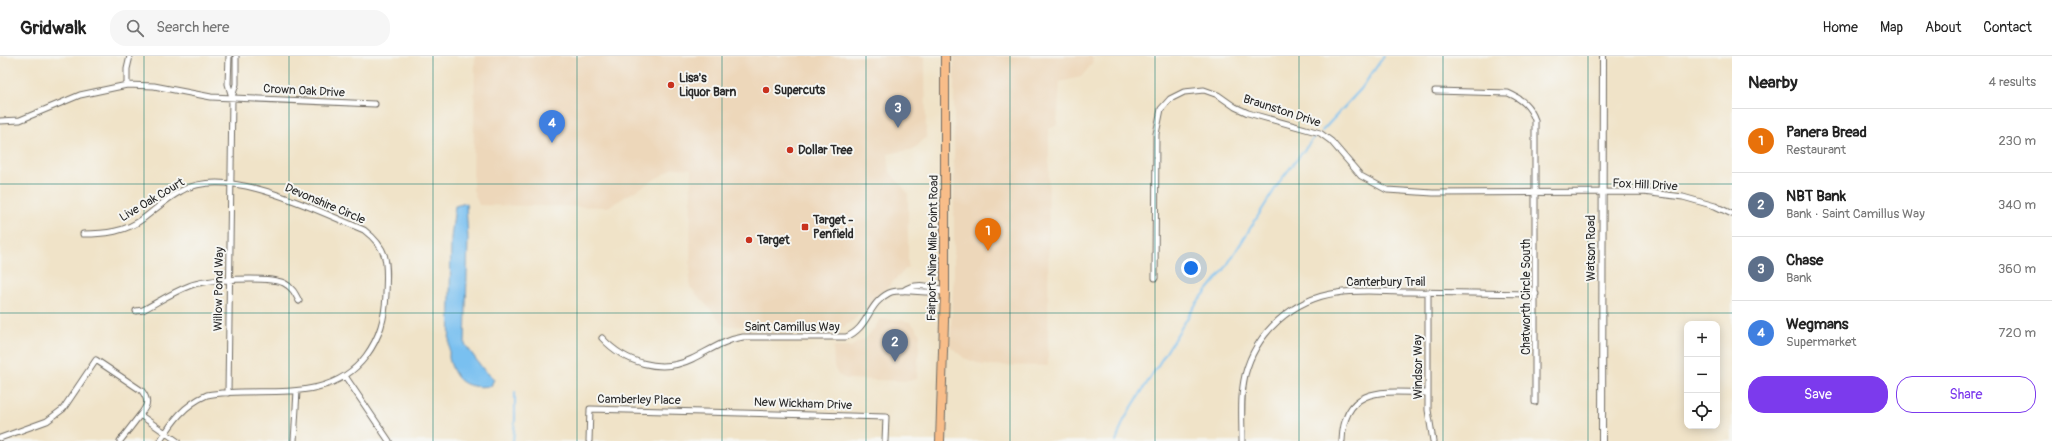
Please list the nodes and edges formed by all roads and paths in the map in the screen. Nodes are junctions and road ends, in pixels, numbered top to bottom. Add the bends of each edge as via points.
1 (130, 56) edge
2 (229, 56) edge
3 (236, 56) edge
4 (945, 56) edge
5 (1603, 56) edge
6 (127, 85) junction
7 (1435, 92) dead end
8 (232, 98) junction
9 (375, 104) dead end
10 (0, 121) edge
11 (232, 184) junction
12 (1536, 192) junction
13 (1603, 192) junction
14 (1732, 214) edge
15 (83, 234) dead end
16 (1155, 278) dead end
17 (229, 280) junction
18 (945, 291) junction
19 (1428, 292) junction
20 (1536, 294) junction
21 (299, 301) dead end
22 (136, 311) dead end
23 (602, 338) dead end
24 (345, 376) junction
25 (297, 391) junction
26 (228, 393) junction
27 (1428, 393) junction
28 (1535, 402) dead end
29 (695, 411) joint
30 (140, 415) junction
31 (166, 432) junction
32 (0, 438) edge
33 (120, 441) edge
34 (160, 441) edge
35 (177, 441) edge
36 (294, 441) edge
37 (389, 441) edge
38 (589, 441) edge
39 (885, 441) edge
40 (940, 441) edge
41 (1242, 441) edge
42 (1342, 441) edge
43 (1433, 441) edge
44 (1602, 441) edge

1 - 6 street via 126,69
2 - 8 street, Willow Pond Way via 228,84
3 - 8 street, Willow Pond Way via 236,84
4 - 18 main road, Fairport-Nine Mile Point Road
5 - 13 street, Watson Road
6 - 8 street via 154,86 211,98
6 - 10 street via 80,95 20,120
7 - 12 street, Chatworth Circle South via 1508,93 1517,96 1528,106 1535,120 1536,130
8 - 9 street, Crown Oak Drive
8 - 11 street, Willow Pond Way
11 - 15 street, Live Oak Court via 203,184 191,187 173,196 132,226 108,233
11 - 17 street, Willow Pond Way
11 - 24 street, Devonshire Circle via 267,191 364,230 377,240 383,250 387,262 385,314 381,329 375,343 359,365
12 - 13 street, Braunston Drive
12 - 16 street, Braunston Drive via 1417,193 1387,190 1361,176 1332,141 1320,133 1248,113 1211,92 1190,90 1170,99 1158,117
12 - 20 street, Chatworth Circle South
13 - 14 street, Fox Hill Drive via 1643,192 1683,197
13 - 44 street, Watson Road
17 - 21 street via 276,281 290,287
17 - 22 street via 190,285 143,310
17 - 26 street, Willow Pond Way
18 - 23 street, Saint Camillus Way via 890,292 878,300 859,330 846,337 744,337 733,339 692,359 661,366 642,364 623,356
18 - 40 main road, Fairport-Nine Mile Point Road
19 - 20 street, Canterbury Trail
19 - 27 street, Windsor Way
19 - 41 street, Canterbury Trail via 1336,293 1304,302 1287,313 1266,334 1250,361 1243,389
20 - 28 street, Chatworth Circle South
24 - 25 street, Devonshire Circle via 335,382
24 - 37 street
25 - 26 street, Devonshire Circle
25 - 36 street
26 - 31 street via 207,396 189,404
27 - 42 street via 1381,392 1363,397 1352,405 1348,412
27 - 43 street, Windsor Way via 1429,422
29 - 38 street, Camberley Place via 590,409
29 - 39 street, New Wickham Drive via 886,417
30 - 31 street
30 - 32 street via 148,405 142,391 96,360 63,409 47,421
30 - 33 street
31 - 34 street
31 - 35 street

